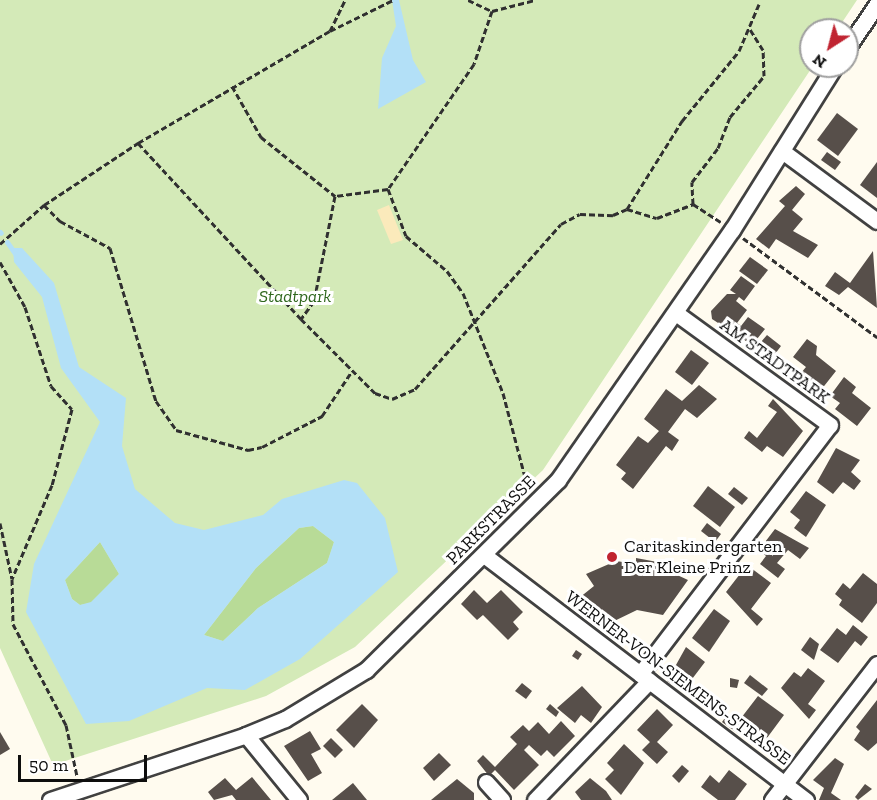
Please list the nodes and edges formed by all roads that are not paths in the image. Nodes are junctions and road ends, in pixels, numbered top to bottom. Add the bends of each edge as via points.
1 (877, 4) edge
2 (859, 30) edge
3 (828, 78) edge
4 (782, 151) junction
5 (877, 221) edge
6 (676, 312) junction
7 (484, 555) junction
8 (877, 664) edge
9 (644, 678) junction
10 (246, 735) junction
11 (486, 782) dead end
12 (784, 784) junction
13 (50, 800) edge
14 (299, 800) edge
15 (502, 800) edge
16 (535, 800) edge
17 (772, 800) edge
18 (806, 800) edge

1 - 2 street
3 - 4 street, PARKSTRASSE
4 - 5 street
4 - 6 street, PARKSTRASSE
6 - 7 street, PARKSTRASSE via 538,505
6 - 9 street, AM STADTPARK via 830,425
7 - 9 street, WERNER-VON-SIEMENS-STRASSE
7 - 10 street, PARKSTRASSE via 366,670 285,719
8 - 12 street, WERNER-VON-SIEMENS-STRASSE
9 - 12 street, WERNER-VON-SIEMENS-STRASSE
9 - 16 street
10 - 13 street, PARKSTRASSE
10 - 14 street
11 - 15 street
12 - 17 street
12 - 18 street

